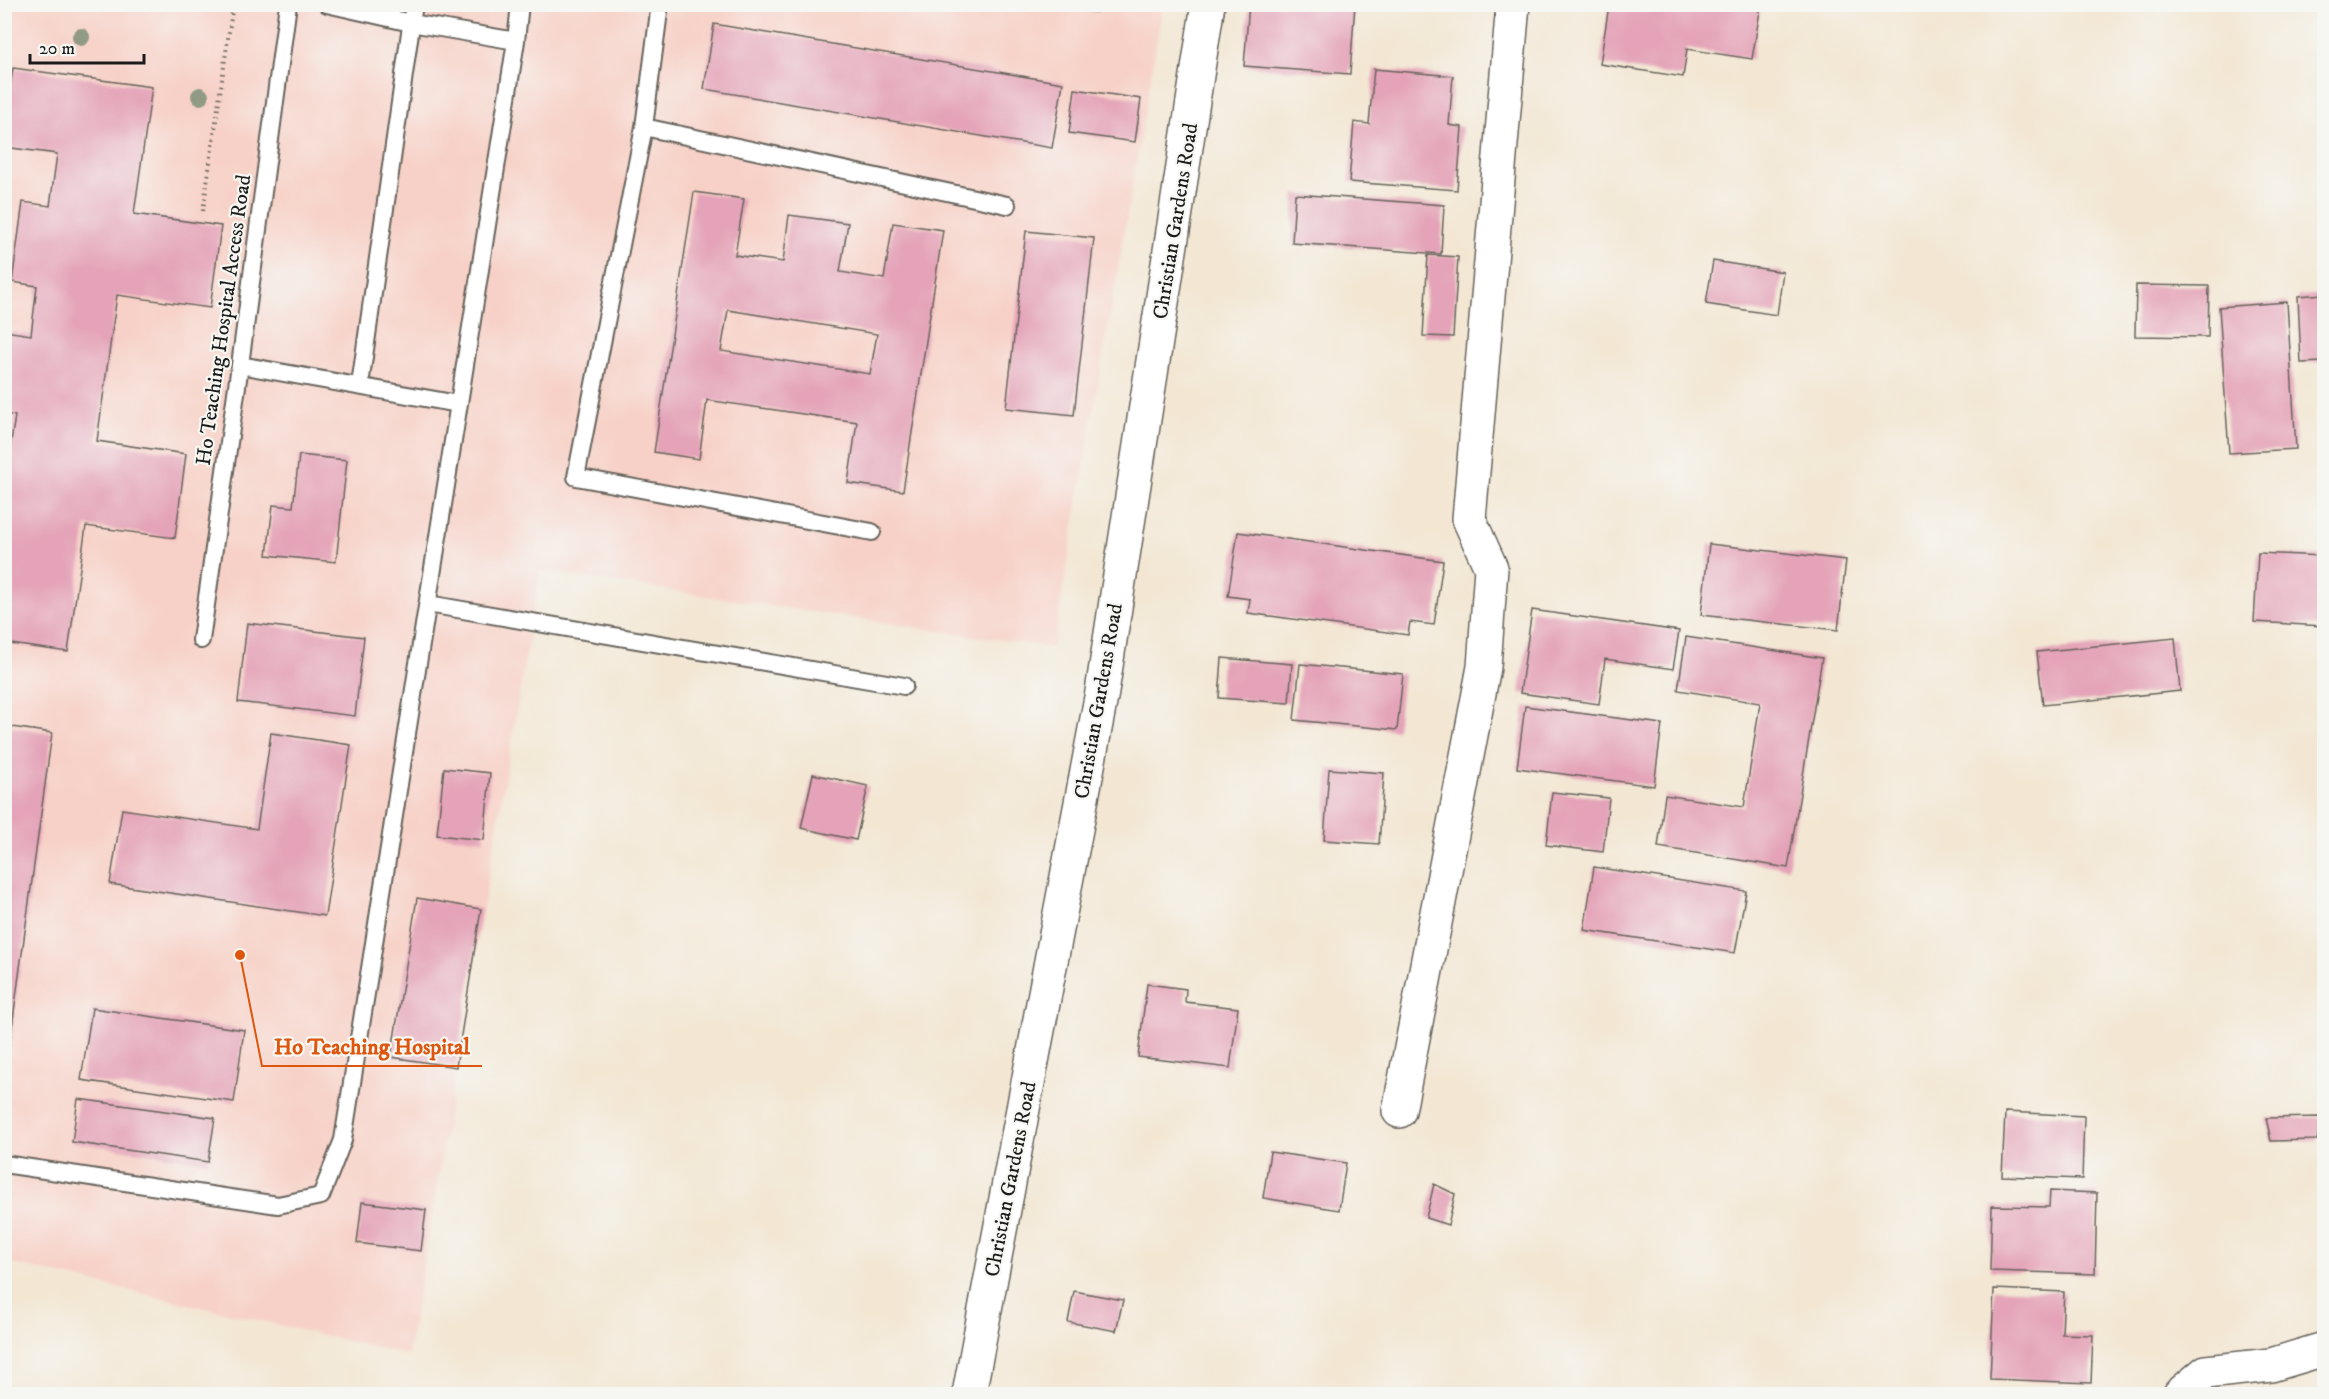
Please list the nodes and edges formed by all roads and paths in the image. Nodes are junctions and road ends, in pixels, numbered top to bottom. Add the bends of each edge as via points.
1 (233, 4) edge
2 (288, 4) edge
3 (327, 4) edge
4 (414, 4) edge
5 (520, 4) edge
6 (660, 4) edge
7 (1208, 4) edge
8 (1513, 4) edge
9 (411, 23) junction
10 (516, 41) junction
11 (644, 127) junction
12 (1007, 205) dead end
13 (203, 211) dead end
14 (240, 365) junction
15 (360, 385) junction
16 (458, 404) junction
17 (872, 532) dead end
18 (428, 604) junction
19 (201, 640) dead end
20 (904, 686) dead end
21 (1399, 1111) dead end
22 (4, 1164) edge
23 (2325, 1348) edge
24 (969, 1395) edge
25 (2180, 1395) edge

1 - 13 path
2 - 14 lane, Ho Teaching Hospital Access Road
3 - 9 lane
4 - 9 lane
5 - 10 lane
6 - 11 lane
7 - 24 street, Christian Gardens Road via 1102,692
8 - 21 street via 1468,519 1491,568 1484,667
9 - 10 lane
9 - 15 lane
10 - 16 lane
11 - 12 lane
11 - 17 lane via 576,477
14 - 15 lane
14 - 19 lane, Ho Teaching Hospital Access Road
15 - 16 lane
16 - 18 lane
18 - 20 lane
18 - 22 lane via 343,1140 321,1196 278,1204
23 - 25 street via 2271,1365 2206,1372

